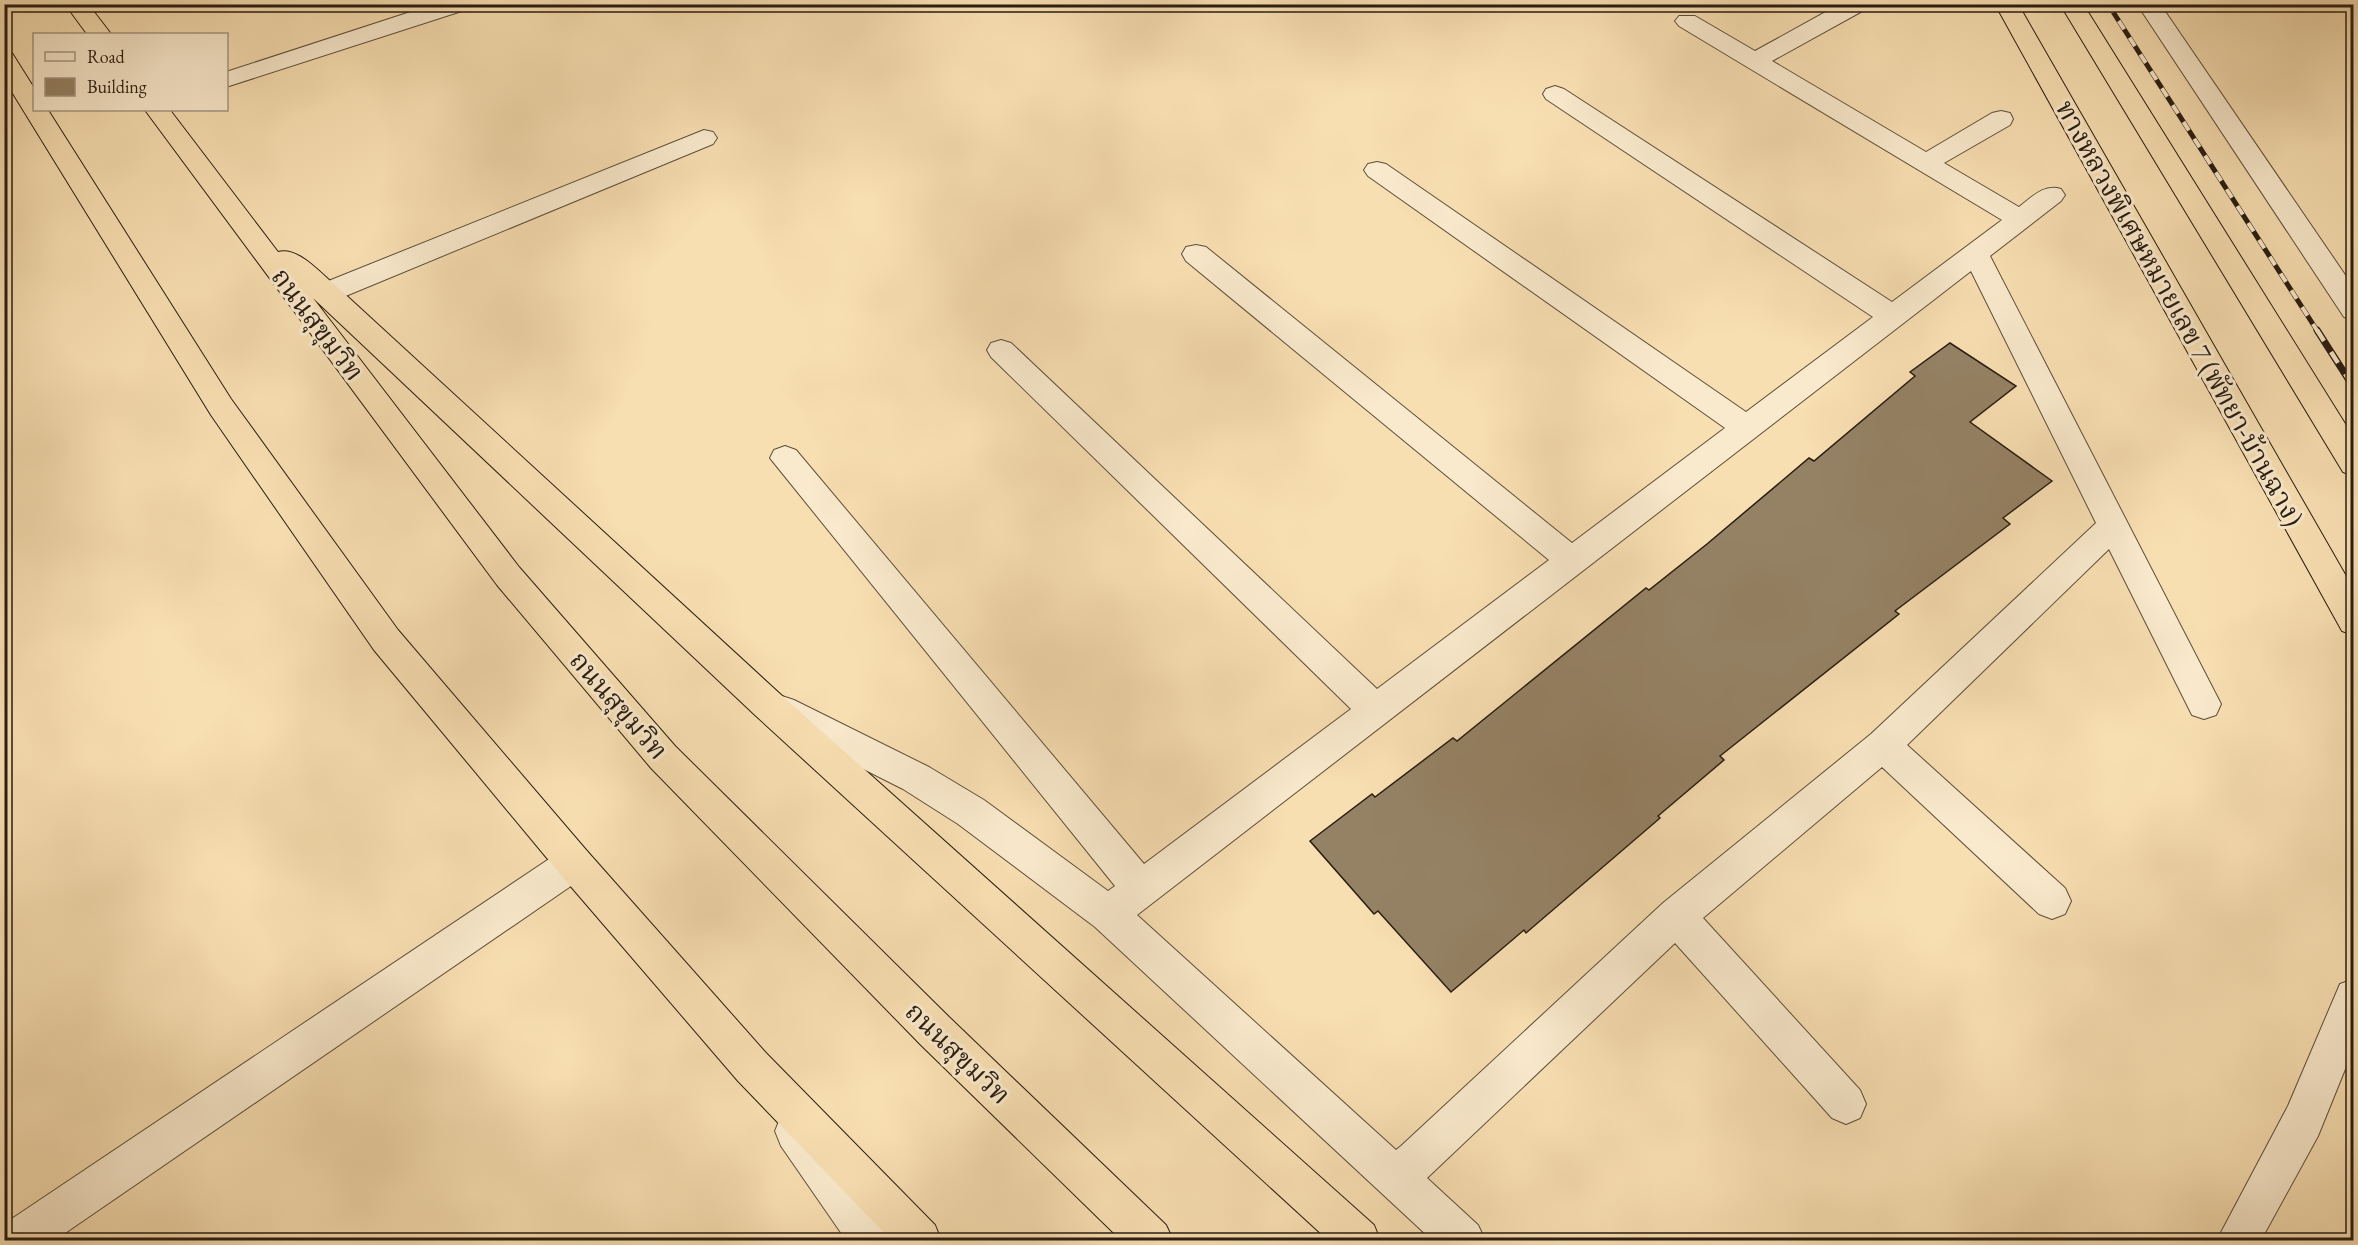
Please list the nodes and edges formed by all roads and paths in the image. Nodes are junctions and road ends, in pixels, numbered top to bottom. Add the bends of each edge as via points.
1 (76, 4) edge
2 (460, 4) edge
3 (1858, 4) edge
4 (2006, 4) edge
5 (2071, 4) edge
6 (2148, 4) edge
7 (1687, 21) dead end
8 (98, 33) edge
9 (4, 58) edge
10 (1754, 61) junction
11 (228, 79) edge
12 (1555, 94) dead end
13 (33, 105) edge
14 (37, 111) edge
15 (158, 111) edge
16 (2001, 119) dead end
17 (704, 138) dead end
18 (1925, 163) junction
19 (1377, 170) dead end
20 (2052, 195) dead end
21 (2020, 219) junction
22 (244, 225) junction
23 (1975, 253) junction
24 (1196, 254) dead end
25 (326, 293) junction
26 (2354, 310) edge
27 (1892, 316) junction
28 (1001, 350) dead end
29 (1746, 427) junction
30 (785, 458) dead end
31 (2354, 464) edge
32 (2113, 526) junction
33 (1570, 560) junction
34 (2354, 621) edge
35 (767, 704) junction
36 (2204, 704) dead end
37 (1374, 709) junction
38 (1883, 745) junction
39 (574, 862) junction
40 (1140, 887) junction
41 (2052, 901) dead end
42 (1108, 914) junction
43 (1676, 916) junction
44 (2354, 998) edge
45 (752, 1067) junction
46 (1846, 1104) dead end
47 (1393, 1178) junction
48 (18, 1240) edge
49 (871, 1240) edge
50 (920, 1240) edge
51 (1151, 1240) edge
52 (1359, 1240) edge
53 (1463, 1240) edge
54 (2238, 1240) edge

1 - 8 highway
2 - 11 street
3 - 10 street
4 - 34 highway, ทางหลวงพิเศษหมายเลข 7 (พัทยา-บ้านฉาง)
5 - 31 highway
6 - 26 street
7 - 10 street
9 - 13 highway
10 - 18 street
12 - 27 street
14 - 39 highway via 220,407 379,630
15 - 22 highway, ถนนสุขุมวิท
16 - 18 street
17 - 25 street
18 - 21 street
19 - 29 street
20 - 21 street
21 - 23 street
22 - 25 highway
22 - 51 highway, ถนนสุขุมวิท via 508,576 663,758 935,1031
23 - 27 street
23 - 32 street
24 - 33 street
25 - 35 highway
27 - 29 street
28 - 37 street
29 - 33 street
30 - 40 street
32 - 36 street
32 - 38 street
33 - 37 street
35 - 42 street via 916,777 971,812
35 - 52 highway
37 - 40 street
38 - 41 street
38 - 43 street
39 - 45 highway
39 - 48 street
40 - 42 street
42 - 47 street
43 - 46 street
43 - 47 street via 1416,1161
44 - 54 street via 2302,1121
45 - 49 street
45 - 50 highway
47 - 53 street

